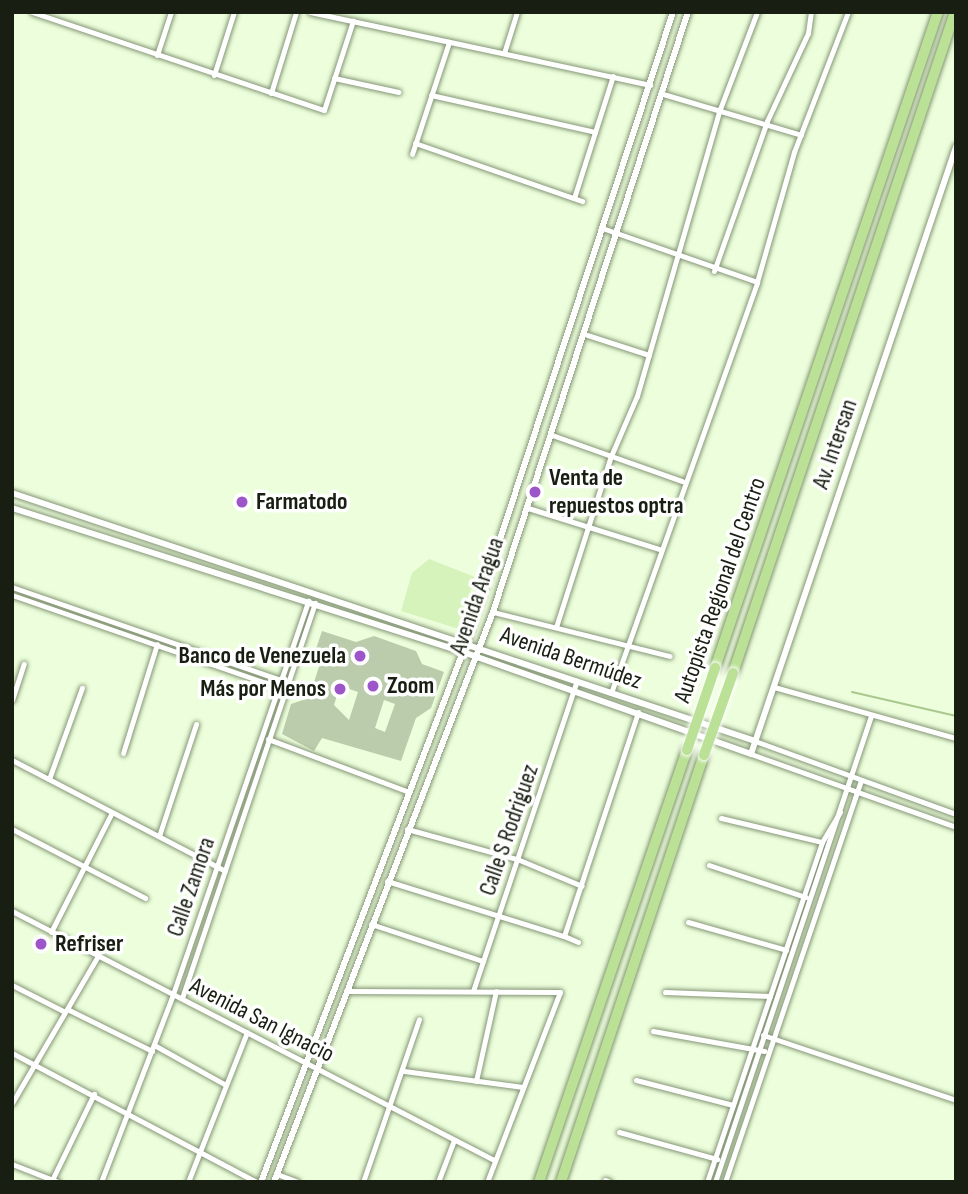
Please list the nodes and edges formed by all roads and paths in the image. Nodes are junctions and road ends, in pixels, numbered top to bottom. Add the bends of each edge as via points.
1 (32, 12) edge
2 (54, 12) edge
3 (171, 12) edge
4 (234, 12) edge
5 (296, 12) edge
6 (310, 12) edge
7 (517, 12) edge
8 (673, 12) edge
9 (688, 12) edge
10 (757, 12) edge
11 (811, 12) edge
12 (848, 12) edge
13 (938, 12) edge
14 (955, 12) edge
15 (52, 19) junction
16 (353, 21) junction
17 (449, 42) junction
18 (504, 53) junction
19 (157, 55) junction
20 (214, 75) junction
21 (613, 76) junction
22 (334, 78) junction
23 (650, 85) junction
24 (398, 92) dead end
25 (271, 93) junction
26 (663, 94) junction
27 (431, 95) junction
28 (720, 108) junction
29 (767, 121) junction
30 (595, 132) junction
31 (801, 135) junction
32 (415, 143) junction
33 (956, 146) edge
34 (412, 154) dead end
35 (574, 198) junction
36 (582, 201) dead end
37 (605, 229) junction
38 (620, 235) junction
39 (675, 254) junction
40 (714, 271) junction
41 (757, 282) junction
42 (586, 335) junction
43 (649, 355) junction
44 (552, 435) junction
45 (611, 456) junction
46 (682, 481) junction
47 (12, 493) edge
48 (12, 508) edge
49 (528, 508) junction
50 (588, 527) junction
51 (659, 549) junction
52 (184, 550) junction
53 (180, 561) junction
54 (12, 587) edge
55 (12, 595) edge
56 (312, 602) junction
57 (493, 612) junction
58 (556, 627) junction
59 (159, 638) junction
60 (466, 643) junction
61 (626, 643) junction
62 (157, 645) junction
63 (480, 647) junction
64 (463, 652) junction
65 (670, 656) dead end
66 (476, 657) junction
67 (24, 664) dead end
68 (577, 681) junction
69 (286, 682) junction
70 (774, 687) junction
71 (82, 688) dead end
72 (284, 689) junction
73 (575, 690) junction
74 (611, 693) junction
75 (12, 700) edge
76 (638, 712) junction
77 (871, 716) junction
78 (196, 724) dead end
79 (263, 737) junction
80 (956, 738) edge
81 (270, 740) junction
82 (755, 741) junction
83 (123, 753) dead end
84 (751, 754) junction
85 (12, 760) edge
86 (850, 777) junction
87 (49, 779) junction
88 (861, 781) junction
89 (847, 790) junction
90 (410, 792) junction
91 (857, 793) junction
92 (840, 812) junction
93 (111, 814) junction
94 (956, 814) edge
95 (721, 818) dead end
96 (956, 827) edge
97 (407, 828) junction
98 (12, 829) edge
99 (159, 836) junction
100 (822, 842) junction
101 (517, 859) junction
102 (709, 865) dead end
103 (85, 867) junction
104 (215, 867) junction
105 (225, 871) junction
106 (387, 881) junction
107 (582, 886) junction
108 (803, 897) junction
109 (145, 898) dead end
110 (811, 899) junction
111 (12, 911) edge
112 (499, 915) junction
113 (688, 922) dead end
114 (371, 925) junction
115 (51, 932) junction
116 (564, 936) junction
117 (579, 942) dead end
118 (786, 950) junction
119 (98, 956) junction
120 (483, 961) junction
121 (12, 985) edge
122 (346, 991) junction
123 (473, 991) junction
124 (496, 991) junction
125 (665, 992) dead end
126 (173, 994) junction
127 (770, 996) junction
128 (181, 998) junction
129 (66, 1010) junction
130 (419, 1019) dead end
131 (653, 1031) dead end
132 (247, 1032) junction
133 (757, 1033) junction
134 (766, 1035) junction
135 (774, 1038) junction
136 (153, 1048) junction
137 (752, 1049) junction
138 (760, 1051) junction
139 (12, 1053) edge
140 (769, 1053) junction
141 (305, 1062) junction
142 (34, 1065) junction
143 (315, 1068) junction
144 (404, 1071) junction
145 (636, 1080) dead end
146 (476, 1081) junction
147 (226, 1085) junction
148 (523, 1087) junction
149 (94, 1094) junction
150 (956, 1100) edge
151 (12, 1103) edge
152 (733, 1105) junction
153 (390, 1106) junction
154 (129, 1111) junction
155 (619, 1132) dead end
156 (454, 1140) junction
157 (200, 1149) junction
158 (715, 1158) junction
159 (494, 1160) junction
160 (722, 1161) junction
161 (12, 1164) edge
162 (277, 1174) junction
163 (55, 1181) edge
164 (101, 1182) edge
165 (188, 1182) edge
166 (259, 1182) edge
167 (274, 1182) edge
168 (298, 1182) edge
169 (363, 1182) edge
170 (438, 1182) edge
171 (487, 1182) edge
172 (539, 1182) edge
173 (561, 1182) edge
174 (706, 1182) edge
175 (715, 1182) edge
176 (725, 1182) edge

1 - 15 street
2 - 15 street
3 - 19 street
4 - 20 street
5 - 25 street
6 - 16 street
7 - 18 street
8 - 23 street, Avenida Aragua
9 - 26 street, Avenida Aragua
10 - 28 street
11 - 29 street via 808,33
12 - 31 street
13 - 172 highway, Autopista Regional del Centro, bridge
14 - 173 highway, Autopista Regional del Centro, bridge
15 - 19 street
16 - 17 street
16 - 22 street
17 - 18 street
17 - 27 street
18 - 21 street
19 - 20 street
20 - 25 street
21 - 23 street
21 - 30 street
22 - 24 street
22 - 25 street via 324,110
23 - 37 street, Avenida Aragua
26 - 28 street
26 - 38 street, Avenida Aragua
27 - 30 street
27 - 32 street
28 - 29 street
28 - 39 street
29 - 31 street
29 - 40 street
30 - 35 street
31 - 41 street
32 - 34 street
32 - 35 street
33 - 70 street, Av. Intersan
35 - 36 street
37 - 38 street
37 - 60 street, Avenida Aragua
38 - 39 street
38 - 42 street, Avenida Aragua
39 - 40 street
39 - 43 street
40 - 41 street
41 - 46 street
42 - 43 street
42 - 44 street, Avenida Aragua
43 - 45 street
44 - 45 street
44 - 49 street, Avenida Aragua
45 - 46 street
45 - 50 street
46 - 51 street
47 - 52 street, Avenida Bermúdez
48 - 53 street, Avenida Bermúdez
49 - 50 street
49 - 57 street, Avenida Aragua
50 - 51 street
50 - 58 street
51 - 61 street
52 - 53 street
52 - 60 street, Avenida Bermúdez
53 - 56 street, Avenida Bermúdez
54 - 59 street
55 - 62 street
56 - 64 street, Avenida Bermúdez
56 - 69 street, Calle Zamora
57 - 58 street
57 - 63 street, Avenida Aragua
58 - 61 street
59 - 62 street
59 - 69 street
60 - 63 street, Avenida Bermúdez
60 - 64 street, Avenida Aragua
61 - 65 street
61 - 74 street
62 - 72 street
62 - 83 street
63 - 66 street, Avenida Aragua
63 - 68 street, Avenida Bermúdez
64 - 66 street, Avenida Bermúdez
64 - 90 street, Avenida Aragua
66 - 73 street, Avenida Bermúdez
66 - 97 street, Avenida Aragua
67 - 75 street
68 - 73 street, Calle S Rodriguez
68 - 74 street, Avenida Bermúdez
69 - 72 street, Calle Zamora
70 - 77 street
70 - 82 street, Av. Intersan
71 - 87 street
72 - 79 street, Calle Zamora
72 - 81 street, Calle Zamora
73 - 76 street, Avenida Bermúdez
73 - 101 street, Calle S Rodriguez
74 - 82 street, Avenida Bermúdez
76 - 84 street, Avenida Bermúdez
76 - 107 street
77 - 80 street
77 - 86 street
78 - 99 street
79 - 81 street
79 - 104 street, Calle Zamora
81 - 90 street
81 - 105 street, Calle Zamora
82 - 84 street, Av. Intersan
82 - 86 street, Avenida Bermúdez
84 - 89 street, Avenida Bermúdez
85 - 87 street
86 - 88 street, Avenida Bermúdez
86 - 89 street
87 - 93 street
88 - 91 street
88 - 94 street, Avenida Bermúdez
89 - 91 street, Avenida Bermúdez
89 - 92 street
90 - 141 street, Avenida Aragua
91 - 96 street, Avenida Bermúdez
91 - 135 street
92 - 100 street
92 - 110 street
93 - 99 street
93 - 103 street
95 - 100 street
97 - 101 street
97 - 106 street, Avenida Aragua
98 - 103 street
99 - 104 street
100 - 108 street
101 - 107 street
101 - 112 street, Calle S Rodriguez
102 - 108 street
103 - 109 street
103 - 115 street
104 - 105 street
104 - 126 street, Calle Zamora
105 - 128 street, Calle Zamora
106 - 112 street
106 - 114 street, Avenida Aragua
107 - 116 street
108 - 110 street
108 - 118 street
110 - 134 street
111 - 115 street, Avenida San Ignacio
112 - 116 street
112 - 120 street, Calle S Rodriguez
113 - 118 street
114 - 120 street
114 - 122 street, Avenida Aragua
115 - 119 street, Avenida San Ignacio
116 - 117 street
118 - 127 street
119 - 126 street, Avenida San Ignacio
119 - 129 street
120 - 123 street, Calle S Rodriguez
121 - 129 street
122 - 123 street
122 - 143 street, Avenida Aragua
123 - 124 street
124 - 146 street
124 - 148 street via 561,992
125 - 127 street
126 - 128 street, Avenida San Ignacio
126 - 136 street, Calle Zamora
127 - 133 street
128 - 132 street, Avenida San Ignacio
129 - 136 street
129 - 142 street
130 - 144 street
131 - 137 street
132 - 141 street, Avenida San Ignacio
132 - 147 street
133 - 134 street
133 - 137 street
134 - 135 street
134 - 138 street
135 - 140 street
135 - 150 street
136 - 147 street
136 - 154 street, Calle Zamora
137 - 138 street
137 - 152 street
138 - 140 street
138 - 160 street
139 - 142 street
140 - 176 street
141 - 143 street, Avenida San Ignacio
141 - 166 street, Avenida Aragua
142 - 149 street
142 - 151 street
143 - 153 street, Avenida San Ignacio
143 - 162 street, Avenida Aragua
144 - 146 street
144 - 153 street
145 - 152 street
146 - 148 street
147 - 157 street
148 - 159 street
149 - 154 street
149 - 163 street
152 - 158 street
153 - 156 street, Avenida San Ignacio
153 - 169 street
154 - 157 street
154 - 164 street, Calle Zamora
155 - 158 street
156 - 159 street, Avenida San Ignacio
156 - 170 street
157 - 165 street
157 - 166 street
158 - 160 street
158 - 174 street
159 - 171 street
160 - 175 street
161 - 163 street
162 - 167 street, Avenida Aragua
162 - 168 street

